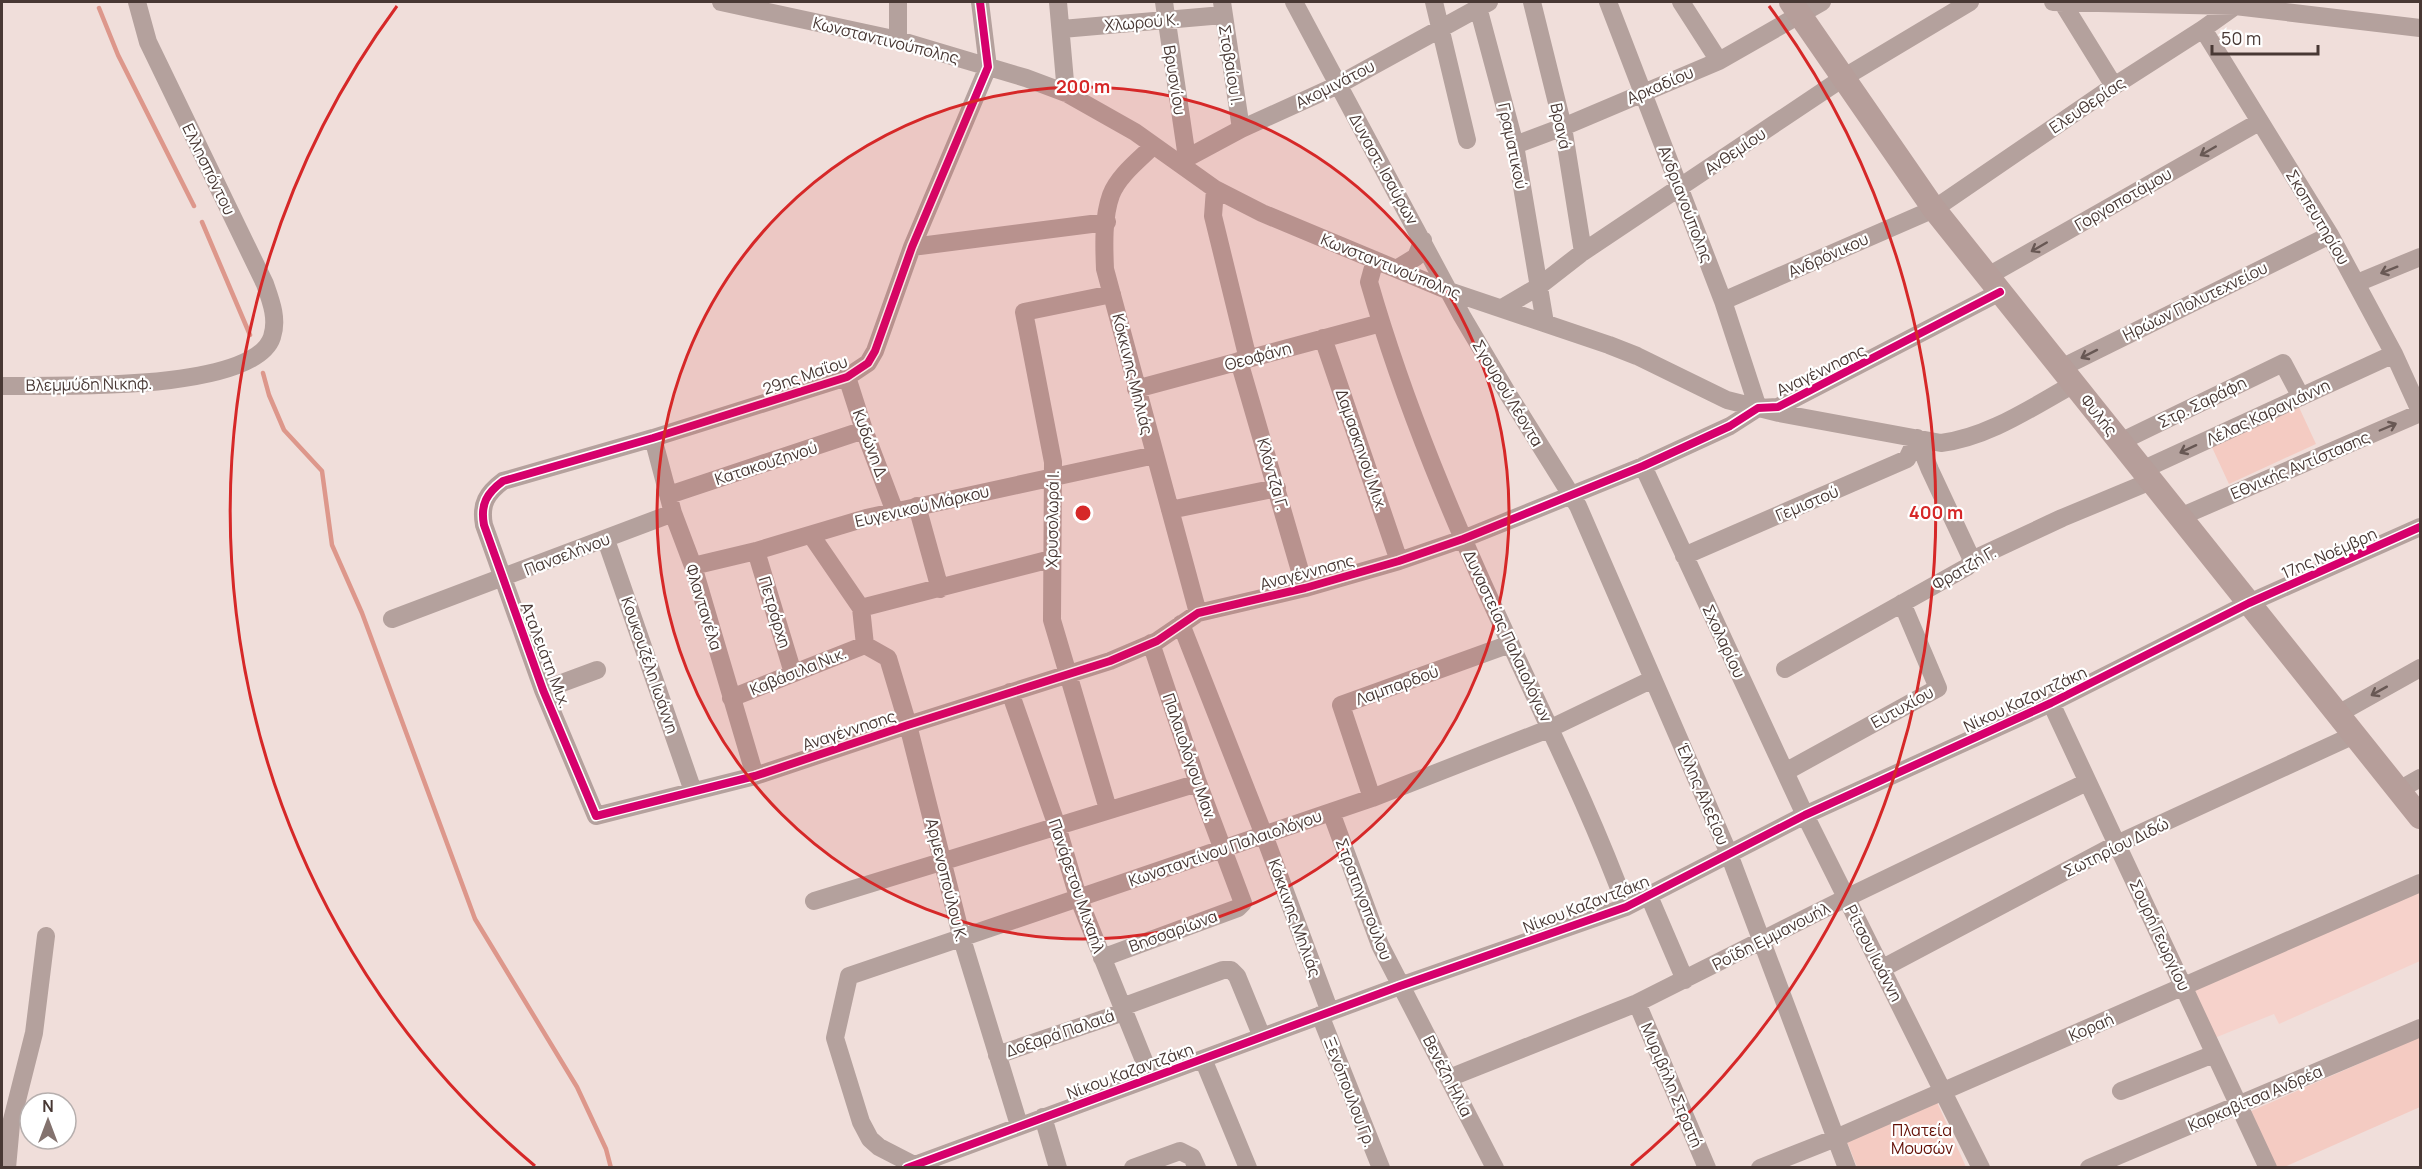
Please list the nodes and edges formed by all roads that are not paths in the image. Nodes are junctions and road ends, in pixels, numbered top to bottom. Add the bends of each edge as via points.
1 (137, 2) edge
2 (721, 2) edge
3 (798, 2) edge
4 (898, 2) edge
5 (980, 2) edge
6 (1058, 2) edge
7 (1164, 2) edge
8 (1294, 2) edge
9 (1434, 2) edge
10 (1532, 2) edge
11 (1608, 2) edge
12 (1681, 2) edge
13 (1822, 2) edge
14 (1970, 2) edge
15 (2053, 2) edge
16 (2062, 2) edge
17 (2324, 2) edge
18 (1484, 4) edge
19 (2238, 4) edge
20 (1223, 8) edge
21 (1796, 8) edge
22 (2338, 18) junction
23 (805, 19) junction
24 (1166, 20) junction
25 (1440, 27) junction
26 (2421, 28) edge
27 (1062, 29) junction
28 (2204, 29) junction
29 (898, 40) junction
30 (1719, 60) junction
31 (988, 67) junction
32 (1844, 78) junction
33 (1338, 85) junction
34 (2114, 86) junction
35 (1643, 92) junction
36 (1066, 93) junction
37 (2259, 122) junction
38 (1563, 128) junction
39 (1241, 129) junction
40 (1467, 140) dead end
41 (1515, 145) junction
42 (1153, 146) junction
43 (1185, 161) junction
44 (1215, 189) junction
45 (1680, 189) junction
46 (1934, 209) junction
47 (1107, 222) junction
48 (2330, 235) junction
49 (1423, 240) junction
50 (912, 247) junction
51 (1583, 252) junction
52 (2421, 257) edge
53 (1375, 260) junction
54 (1398, 268) junction
55 (2357, 283) junction
56 (1994, 284) junction
57 (1538, 287) junction
58 (1449, 291) junction
59 (1112, 294) junction
60 (1723, 301) junction
61 (1502, 308) junction
62 (1381, 322) junction
63 (1545, 323) junction
64 (272, 338) joint
65 (1323, 338) junction
66 (2394, 354) junction
67 (1244, 360) junction
68 (2067, 376) junction
69 (848, 377) junction
70 (2, 386) edge
71 (1136, 389) junction
72 (1800, 396) junction
73 (2301, 397) junction
74 (1758, 408) junction
75 (2421, 412) edge
76 (1806, 417) junction
77 (864, 430) junction
78 (653, 438) junction
79 (1917, 438) junction
80 (2120, 442) junction
81 (1155, 455) junction
82 (1643, 466) junction
83 (2147, 475) junction
84 (1054, 477) junction
85 (1277, 488) junction
86 (1571, 493) junction
87 (484, 501) joint
88 (671, 504) junction
89 (917, 506) junction
90 (1170, 510) junction
91 (895, 512) junction
92 (2180, 517) junction
93 (2421, 527) edge
94 (811, 535) junction
95 (1463, 539) junction
96 (606, 540) junction
97 (756, 551) junction
98 (1684, 556) junction
99 (1051, 559) junction
100 (1972, 560) junction
101 (1399, 561) junction
102 (693, 566) junction
103 (503, 578) junction
104 (1305, 588) junction
105 (940, 589) junction
106 (1902, 603) junction
107 (2249, 603) junction
108 (861, 608) junction
109 (1198, 613) junction
110 (392, 619) dead end
111 (1181, 624) junction
112 (1151, 643) junction
113 (1510, 644) junction
114 (865, 645) junction
115 (2421, 668) edge
116 (1785, 669) dead end
117 (597, 670) dead end
118 (793, 673) junction
119 (1070, 673) junction
120 (1653, 679) junction
121 (543, 690) junction
122 (1010, 692) junction
123 (731, 698) junction
124 (2051, 703) junction
125 (2338, 714) junction
126 (908, 725) junction
127 (1551, 728) junction
128 (2354, 735) junction
129 (1785, 772) junction
130 (755, 776) junction
131 (2421, 778) edge
132 (2087, 782) junction
133 (1198, 783) junction
134 (2399, 790) junction
135 (693, 791) junction
136 (1372, 798) junction
137 (1108, 809) junction
138 (1331, 812) junction
139 (1805, 815) junction
140 (596, 816) joint
141 (2421, 817) edge
142 (1057, 826) junction
143 (1264, 835) junction
144 (2117, 844) junction
145 (1222, 849) junction
146 (1729, 854) junction
147 (942, 861) junction
148 (2421, 883) edge
149 (1649, 896) junction
150 (1078, 897) junction
151 (1846, 898) junction
152 (814, 902) dead end
153 (1243, 903) joint
154 (1626, 907) junction
155 (46, 936) dead end
156 (962, 939) junction
157 (1762, 941) junction
158 (1102, 958) junction
159 (1883, 968) junction
160 (1685, 980) junction
161 (1400, 986) junction
162 (2184, 986) junction
163 (1637, 1003) junction
164 (1123, 1009) junction
165 (1325, 1013) junction
166 (2421, 1028) edge
167 (1262, 1037) junction
168 (2214, 1054) junction
169 (997, 1055) junction
170 (1203, 1059) junction
171 (1151, 1078) junction
172 (1449, 1078) junction
173 (1944, 1090) junction
174 (2121, 1090) dead end
175 (2239, 1104) junction
176 (1043, 1117) junction
177 (1019, 1125) junction
178 (1836, 1138) junction
179 (909, 1166) edge
180 (7, 1167) edge
181 (1058, 1167) edge
182 (1133, 1167) edge
183 (1197, 1167) edge
184 (1248, 1167) edge
185 (1381, 1167) edge
186 (1495, 1167) edge
187 (1707, 1167) edge
188 (1760, 1167) edge
189 (1848, 1167) edge
190 (1982, 1167) edge
191 (2089, 1167) edge
192 (2268, 1167) edge

1 - 64 street, Ελλησπόντου via 148,42 265,284 275,322
2 - 23 street, Κωνσταντινούπολης
3 - 23 street
4 - 29 street
5 - 31 street
6 - 27 street
7 - 24 street, Βρυσνίου
8 - 33 street, Δυναστ. Ισαύρων
9 - 25 street
10 - 38 street, Βρανά
11 - 35 street, Ανδριανούπολης
12 - 30 street
13 - 21 street, Αρκαδίου
14 - 32 street, Ανθεμίου
15 - 16 street
16 - 19 street
16 - 34 street
17 - 22 street
18 - 25 street, Ακομινάτου
18 - 41 street, Γραματικού
19 - 22 street
19 - 28 street, Ελευθερίας
20 - 24 street, Χλωρού Κ.
20 - 39 street, Στοβαίου Ι.
21 - 30 street, Αρκαδίου
21 - 32 main road, Φυλής
22 - 26 street
23 - 29 street, Κωνσταντινούπολης
24 - 27 street, Χλωρού Κ.
24 - 43 street, Βρυσνίου
25 - 33 street, Ακομινάτου
25 - 40 street
27 - 36 street
28 - 34 street, Ελευθερίας
28 - 37 street, Σκοπευτηρίου
29 - 31 street, Κωνσταντινούπολης
30 - 35 street, Αρκαδίου
31 - 36 street, Κωνσταντινούπολης
31 - 50 street, 29ης Μαΐου
32 - 45 street, Ανθεμίου
32 - 46 main road, Φυλής
33 - 39 street, Ακομινάτου
33 - 49 street, Δυναστ. Ισαύρων
34 - 46 street, Ελευθερίας
35 - 38 street, Αρκαδίου
35 - 45 street, Ανδριανούπολης
36 - 42 street, Κωνσταντινούπολης
37 - 48 street, Σκοπευτηρίου
37 -> 56 street, Γοργοποτάμου
38 - 41 street, Αρκαδίου
38 - 51 street, Βρανά
39 - 43 street, Ακομινάτου
41 - 57 street, Γραματικού
42 - 43 street, Κωνσταντινούπολης
42 - 47 street, Κόκκινης Μηλιάς via 1116,185
43 - 44 street, Κωνσταντινούπολης
44 - 53 street, Κωνσταντινούπολης
44 - 67 street, Κλόντζα Γ. via 1213,216
45 - 51 street, Ανθεμίου
45 - 60 street, Ανδριανούπολης
46 - 56 main road, Φυλής
46 - 60 street, Ανδρόνικου
47 - 50 street
47 - 59 street, Κόκκινης Μηλιάς via 1105,269
48 - 55 street, Σκοπευτηρίου
48 -> 68 street, Ηρώων Πολυτεχνείου
49 - 54 street, Δυναστ. Ισαύρων via 1416,257
49 - 58 street, Δυναστ. Ισαύρων
50 - 69 street, 29ης Μαΐου via 875,351 859,371
51 - 57 street, Ανθεμίου
52 -> 55 street
53 - 54 street, Κωνσταντινούπολης
53 - 62 street, Δυναστείας Παλαιολόγων via 1369,282
54 - 58 street, Κωνσταντινούπολης
55 - 66 street, Σκοπευτηρίου
56 - 68 main road, Φυλής
56 - 72 street, Αναγέννησης
57 - 61 street, Ανθεμίου
57 - 63 street
58 - 61 street, Κωνσταντινούπολης
58 - 86 street, Σγουρού Λέοντα
59 - 71 street, Κόκκινης Μηλιάς
59 - 84 street, Χρυσολωρά Ι. via 1024,312
60 - 74 street, Ανδριανούπολης
61 - 63 street, Κωνσταντινούπολης
62 - 65 street, Θεοφάνη
62 - 95 street, Δυναστείας Παλαιολόγων via 1425,448
63 - 74 street, Κωνσταντινούπολης via 1637,356 1727,400
64 - 70 street, Βλεμμύδη Νικηφ. via 260,354 243,363 149,384
65 - 67 street, Θεοφάνη
65 - 101 street, Δαμασκηνού Μιχ.
66 - 73 street, Λέλας Καραγιάννη
66 - 75 street, Σκοπευτηρίου
67 - 71 street, Θεοφάνη
67 - 85 street, Κλόντζα Γ.
68 - 79 street, Κωνσταντινούπολης via 1979,434 1958,441
68 - 80 main road, Φυλής
69 - 77 street, Κυδώνη Δ.
69 - 78 street, 29ης Μαΐου
71 - 81 street, Κόκκινης Μηλιάς
72 - 74 street, Αναγέννησης via 1778,406
72 - 76 street
73 - 80 street, Στρ. Σαράφη via 2283,363
73 -> 83 street, Λέλας Καραγιάννη
74 - 76 street, Κωνσταντινούπολης
74 - 82 street, Αναγέννησης via 1730,426
92 -> 75 street, Εθνικής Αντίστασης
76 - 79 street, Κωνσταντινούπολης
77 - 88 street, Κατακουζηνού
77 - 91 street, Κυδώνη Δ.
78 - 87 street, 29ης Μαΐου via 503,481 490,490
78 - 88 street, Φλαντανέλα
79 - 98 street, Γεμιστού via 1907,459
79 - 100 street
80 - 83 main road, Φυλής
81 - 84 street, Ευγενικού Μάρκου
81 - 90 street, Κόκκινης Μηλιάς
82 - 86 street, Αναγέννησης
82 - 98 street, Σχολαρίου
83 - 92 main road, Φυλής
83 - 100 street, Φρατζή Γ.
84 - 89 street, Ευγενικού Μάρκου
84 - 99 street, Χρυσολωρά Ι.
85 - 90 street
85 - 104 street, Κλόντζα Γ.
86 - 95 street, Αναγέννησης
86 - 120 street, Έλλης Αλεξίου
87 - 103 street, Αταλειάτη Μιχ. via 484,525
88 - 96 street, Πανσελήνου
88 - 102 street, Φλαντανέλα
89 - 91 street, Ευγενικού Μάρκου
89 - 105 street
90 - 109 street, Κόκκινης Μηλιάς
91 - 94 street, Ευγενικού Μάρκου
92 - 107 main road, Φυλής
93 - 107 street, 17ης Νοέμβρη
94 - 97 street, Ευγενικού Μάρκου
94 - 108 street
95 - 101 street, Αναγέννησης
95 - 113 street, Δυναστείας Παλαιολόγων
96 - 103 street, Πανσελήνου
96 - 135 street, Κουκουζέλη Ιωάννη
97 - 102 street, Ευγενικού Μάρκου
97 - 118 street, Πετράρχη
98 - 129 street, Σχολαρίου
99 - 105 street
99 - 119 street, Χρυσολωρά Ι. via 1052,620
100 - 106 street, Φρατζή Γ. via 1967,567
101 - 104 street, Αναγέννησης
102 - 123 street, Φλαντανέλα
103 - 110 street, Πανσελήνου
103 - 121 street, Αταλειάτη Μιχ.
104 - 109 street, Αναγέννησης
105 - 108 street
106 - 116 street, Φρατζή Γ.
106 - 129 street, Ευτυχίου via 1938,688
107 - 124 street, Νίκου Καζαντζάκη
107 - 125 main road, Φυλής
108 - 114 street
109 - 111 street, Αναγέννησης
111 - 112 street, Αναγέννησης
111 - 143 street, Κόκκινης Μηλιάς
112 - 119 street, Αναγέννησης
112 - 133 street, Παλαιολόγου Μαν.
113 - 127 street, Δυναστείας Παλαιολόγων
113 - 136 street, Λαμπαρδού via 1341,705
114 - 118 street, Καβάσιλα Νικ.
114 - 126 street, Αρμενοπούλου Κ. via 888,658
115 -> 125 street
117 - 121 street
118 - 123 street, Καβάσιλα Νικ.
119 - 122 street, Αναγέννησης
119 - 137 street, Χρυσολωρά Ι.
120 - 127 street, Κωνσταντίνου Παλαιολόγου
120 - 146 street, Έλλης Αλεξίου
121 - 140 street, Αταλειάτη Μιχ.
122 - 126 street, Αναγέννησης
122 - 142 street, Πανάρετου Μιχαήλ
123 - 130 street, Φλαντανέλα
124 - 132 street, Σουρή Γεωργίου
124 - 139 street, Νίκου Καζαντζάκη
125 - 128 main road, Φυλής
126 - 130 street, Αναγέννησης
126 - 147 street, Αρμενοπούλου Κ.
127 - 136 street, Κωνσταντίνου Παλαιολόγου
127 - 154 street, Δυναστείας Παλαιολόγων
128 - 134 main road, Φυλής
128 - 144 street, Σωτηρίου Διδώ
129 - 139 street, Σχολαρίου
130 - 135 street, Αναγέννησης
131 - 134 street
132 - 144 street, Σουρή Γεωργίου
132 - 151 street, Ροΐδη Εμμανουήλ
133 - 137 street
133 - 145 street, Παλαιολόγου Μαν.
134 - 141 main road, Φυλής
135 - 140 street, Αναγέννησης
136 - 138 street, Κωνσταντίνου Παλαιολόγου
137 - 142 street
138 - 143 street, Κωνσταντίνου Παλαιολόγου
138 - 161 street, Στρατηγοπούλου via 1380,945
139 - 146 street, Νίκου Καζαντζάκη
139 - 151 street, Ρίτσου Ιωάννη
142 - 147 street
142 - 150 street, Πανάρετου Μιχαήλ
143 - 145 street, Κωνσταντίνου Παλαιολόγου
143 - 165 street, Κόκκινης Μηλιάς
144 - 159 street, Σωτηρίου Διδώ
144 - 162 street, Σουρή Γεωργίου
145 - 150 street, Κωνσταντίνου Παλαιολόγου
145 - 153 street, Παλαιολόγου Μαν.
146 - 149 street, Νίκου Καζαντζάκη
146 - 157 street, Έλλης Αλεξίου
147 - 152 street
147 - 156 street, Αρμενοπούλου Κ.
148 - 162 street, Κοραή
149 - 154 street, Νίκου Καζαντζάκη
149 - 160 street
150 - 156 street, Κωνσταντίνου Παλαιολόγου
150 - 158 street, Πανάρετου Μιχαήλ
151 - 157 street, Ροΐδη Εμμανουήλ
151 - 159 street, Ρίτσου Ιωάννη
153 - 158 street, Βησσαρίωνα
154 - 161 street, Νίκου Καζαντζάκη
155 - 180 street via 34,1033 11,1124
156 - 169 street, Αρμενοπούλου Κ.
156 - 179 street, Κωνσταντίνου Παλαιολόγου via 849,976 835,1038 861,1122 870,1139
157 - 160 street, Ροΐδη Εμμανουήλ
157 - 178 street, Έλλης Αλεξίου
158 - 164 street, Πανάρετου Μιχαήλ
159 - 173 street, Ρίτσου Ιωάννη
160 - 163 street, Ροΐδη Εμμανουήλ
161 - 165 street, Νίκου Καζαντζάκη
161 - 172 street, Βενέζη Ηλία
162 - 168 street, Σουρή Γεωργίου
162 - 173 street, Κοραή
163 - 172 street, Ροΐδη Εμμανουήλ
163 - 187 street, Μυριβήλη Στρατή
164 - 167 street, Δοξαρά Παλαιά via 1231,970
164 - 169 street, Δοξαρά Παλαιά
164 - 171 street, Πανάρετου Μιχαήλ
165 - 167 street, Νίκου Καζαντζάκη
165 - 185 street, Ξενόπουλου Γρ.
166 - 175 street, Καρκαβίτσα Ανδρέα
167 - 170 street, Νίκου Καζαντζάκη
168 - 174 street
168 - 175 street, Σουρή Γεωργίου
169 - 177 street, Αρμενοπούλου Κ.
170 - 171 street, Νίκου Καζαντζάκη
170 - 184 street
171 - 176 street, Νίκου Καζαντζάκη
172 - 186 street, Βενέζη Ηλία
173 - 178 street, Κοραή
173 - 190 street, Ρίτσου Ιωάννη
175 - 191 street, Καρκαβίτσα Ανδρέα
175 - 192 street, Σουρή Γεωργίου
176 - 177 street, Νίκου Καζαντζάκη
176 - 181 street
177 - 179 street, Νίκου Καζαντζάκη
178 - 188 street, Κοραή
178 - 189 street, Έλλης Αλεξίου
182 - 183 street via 1174,1151 1185,1152

